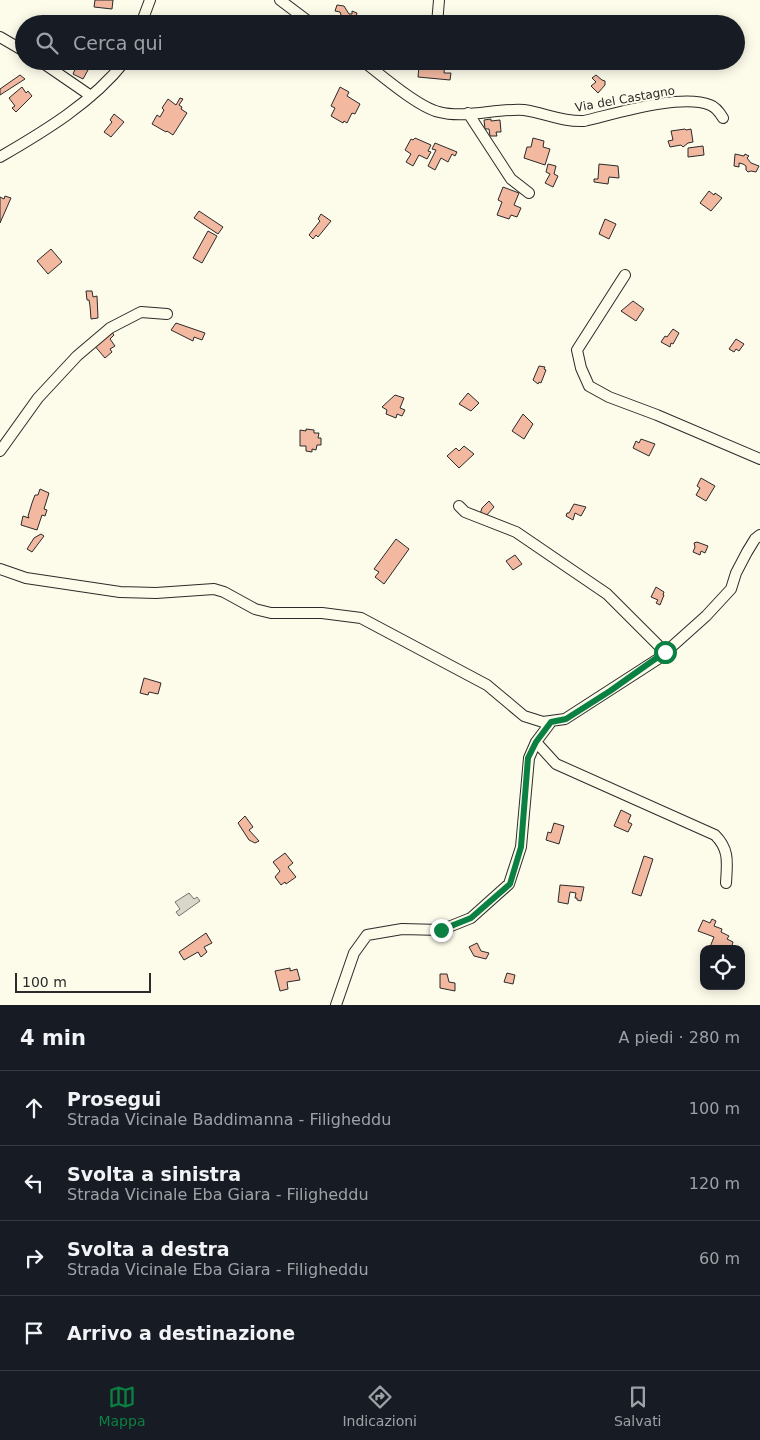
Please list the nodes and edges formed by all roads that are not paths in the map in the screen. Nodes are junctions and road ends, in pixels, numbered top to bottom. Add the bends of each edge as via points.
1 (150, 0) edge
2 (280, 0) edge
3 (439, 0) edge
4 (144, 15) edge
5 (300, 15) edge
6 (438, 15) edge
7 (0, 37) edge
8 (15, 46) edge
9 (53, 70) edge
10 (118, 70) edge
11 (375, 70) edge
12 (91, 96) junction
13 (468, 113) junction
14 (723, 118) dead end
15 (0, 157) edge
16 (529, 193) dead end
17 (625, 275) dead end
18 (167, 314) dead end
19 (0, 452) edge
20 (760, 459) edge
21 (459, 506) dead end
22 (760, 536) edge
23 (0, 569) edge
24 (665, 652) junction
25 (551, 722) junction
26 (536, 742) junction
27 (726, 883) dead end
28 (336, 1005) edge

1 - 4 street
2 - 5 street
3 - 6 street
7 - 8 street
9 - 12 street
10 - 12 street
11 - 13 street, Via del Castagno via 421,104 439,112
12 - 15 street via 36,136
13 - 14 street, Via del Castagno via 524,110 578,121 675,101 697,101 712,105
13 - 16 street via 511,179
17 - 20 street via 577,350 589,386
18 - 19 street via 141,312 110,328 77,356 38,398
21 - 24 street via 465,512 516,532 607,594
22 - 24 street via 747,552 731,589
23 - 25 street via 26,578 120,592 214,589 255,609 361,618 487,685 524,716
24 - 25 street via 566,719
25 - 26 street
26 - 27 street via 556,764 715,835 726,850
26 - 28 street via 528,758 521,847 510,884 471,918 441,930 402,929 367,935 354,953

